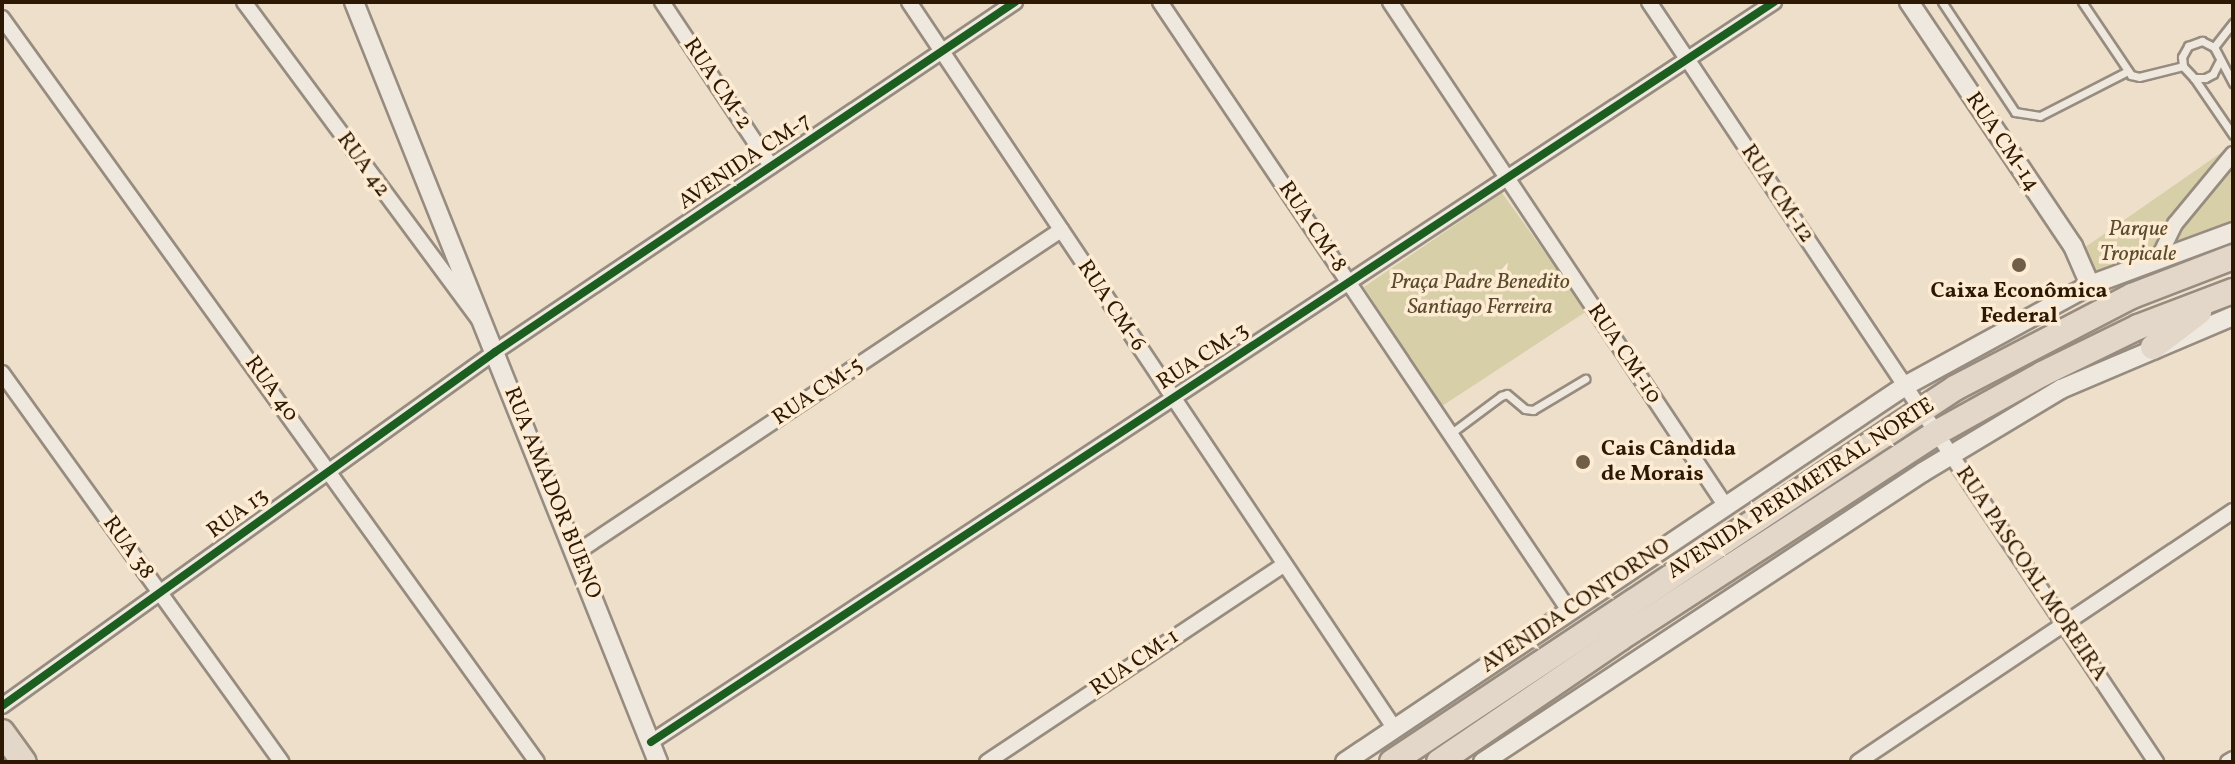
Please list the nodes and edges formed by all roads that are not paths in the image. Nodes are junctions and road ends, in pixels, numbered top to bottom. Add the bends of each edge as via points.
1 (244, 2) edge
2 (354, 2) edge
3 (662, 2) edge
4 (909, 2) edge
5 (1015, 2) edge
6 (1160, 2) edge
7 (1390, 2) edge
8 (1649, 2) edge
9 (1774, 2) edge
10 (1909, 2) edge
11 (1942, 2) edge
12 (2082, 2) edge
13 (2, 18) edge
14 (2233, 23) edge
15 (2214, 47) junction
16 (942, 51) junction
17 (1687, 59) junction
18 (2219, 62) junction
19 (2183, 66) junction
20 (2128, 71) junction
21 (2194, 78) junction
22 (2233, 83) edge
23 (2233, 135) edge
24 (2233, 154) edge
25 (771, 166) junction
26 (1508, 178) junction
27 (1061, 230) junction
28 (2233, 232) edge
29 (2233, 257) edge
30 (2157, 261) junction
31 (1349, 282) junction
32 (2090, 285) junction
33 (2229, 301) edge
34 (484, 326) junction
35 (2153, 347) joint
36 (495, 352) junction
37 (2, 373) edge
38 (1585, 379) dead end
39 (1905, 386) junction
40 (1173, 398) junction
41 (1922, 409) junction
42 (1938, 432) junction
43 (1450, 434) junction
44 (1951, 455) junction
45 (330, 470) junction
46 (1725, 505) junction
47 (2233, 511) edge
48 (576, 553) junction
49 (1283, 565) junction
50 (160, 592) junction
51 (1570, 612) junction
52 (2065, 622) junction
53 (2, 706) edge
54 (1395, 729) junction
55 (2, 732) edge
56 (651, 742) junction
57 (24, 762) edge
58 (282, 762) edge
59 (537, 762) edge
60 (658, 762) edge
61 (987, 762) edge
62 (1345, 762) edge
63 (1392, 762) edge
64 (1439, 762) edge
65 (1483, 762) edge
66 (1858, 762) edge
67 (2156, 762) edge

1 - 34 street, RUA 42
2 - 34 street, RUA AMADOR BUENO
3 - 25 street, RUA CM-2
4 - 16 street, RUA CM-6
5 - 16 street, AVENIDA CM-7
6 - 31 street, RUA CM-8
7 - 26 street, RUA CM-10
8 - 17 street, RUA CM-12
9 - 17 street, RUA CM-3
10 - 32 street, RUA CM-14 via 2073,246
11 - 20 lane via 2015,112 2040,116
12 - 20 lane
13 - 45 street, RUA 40
14 - 15 lane
15 - 18 lane
15 - 19 lane via 2202,41 2188,46
16 - 25 street, AVENIDA CM-7
16 - 27 street, RUA CM-6
17 - 26 street, RUA CM-3
17 - 39 street, RUA CM-12
18 - 21 lane via 2213,74
18 - 22 lane
19 - 20 lane via 2139,77
19 - 21 lane
21 - 23 lane
24 - 30 street via 2175,224
25 - 36 street, AVENIDA CM-7
26 - 31 street, RUA CM-3
26 - 46 street, RUA CM-10
27 - 40 street, RUA CM-6
27 - 48 street, RUA CM-5
28 - 30 street, AVENIDA CONTORNO
29 - 41 highway, AVENIDA PERIMETRAL NORTE via 2132,296
30 - 32 street, AVENIDA CONTORNO
31 - 40 street, RUA CM-3
31 - 43 street, RUA CM-8
32 - 39 street, AVENIDA CONTORNO
33 - 35 highway
33 - 42 highway, AVENIDA PERIMETRAL NORTE via 2125,333
34 - 36 street, RUA AMADOR BUENO
35 - 44 street via 2061,389
36 - 45 street, RUA 13
36 - 48 street, RUA AMADOR BUENO
37 - 50 street, RUA 38
38 - 43 lane via 1533,410 1507,394 1501,396
39 - 41 street, RUA PASCOAL MOREIRA
39 - 46 street, AVENIDA CONTORNO
40 - 49 street, RUA CM-6
40 - 56 street, RUA CM-3
41 - 42 street, RUA PASCOAL MOREIRA
41 - 63 highway, AVENIDA PERIMETRAL NORTE
42 - 44 street, RUA PASCOAL MOREIRA
42 - 64 highway, AVENIDA PERIMETRAL NORTE
43 - 51 street, RUA CM-8
44 - 52 street, RUA PASCOAL MOREIRA
44 - 65 street
45 - 50 street, RUA 13
45 - 59 street, RUA 40
46 - 51 street, AVENIDA CONTORNO
47 - 52 street
48 - 56 street, RUA AMADOR BUENO
49 - 54 street, RUA CM-6
49 - 61 street, RUA CM-1
50 - 53 street, RUA 13
50 - 58 street, RUA 38
51 - 54 street, AVENIDA CONTORNO
52 - 66 street
52 - 67 street, RUA PASCOAL MOREIRA
54 - 62 street, AVENIDA CONTORNO
55 - 57 highway
56 - 60 street, RUA AMADOR BUENO

